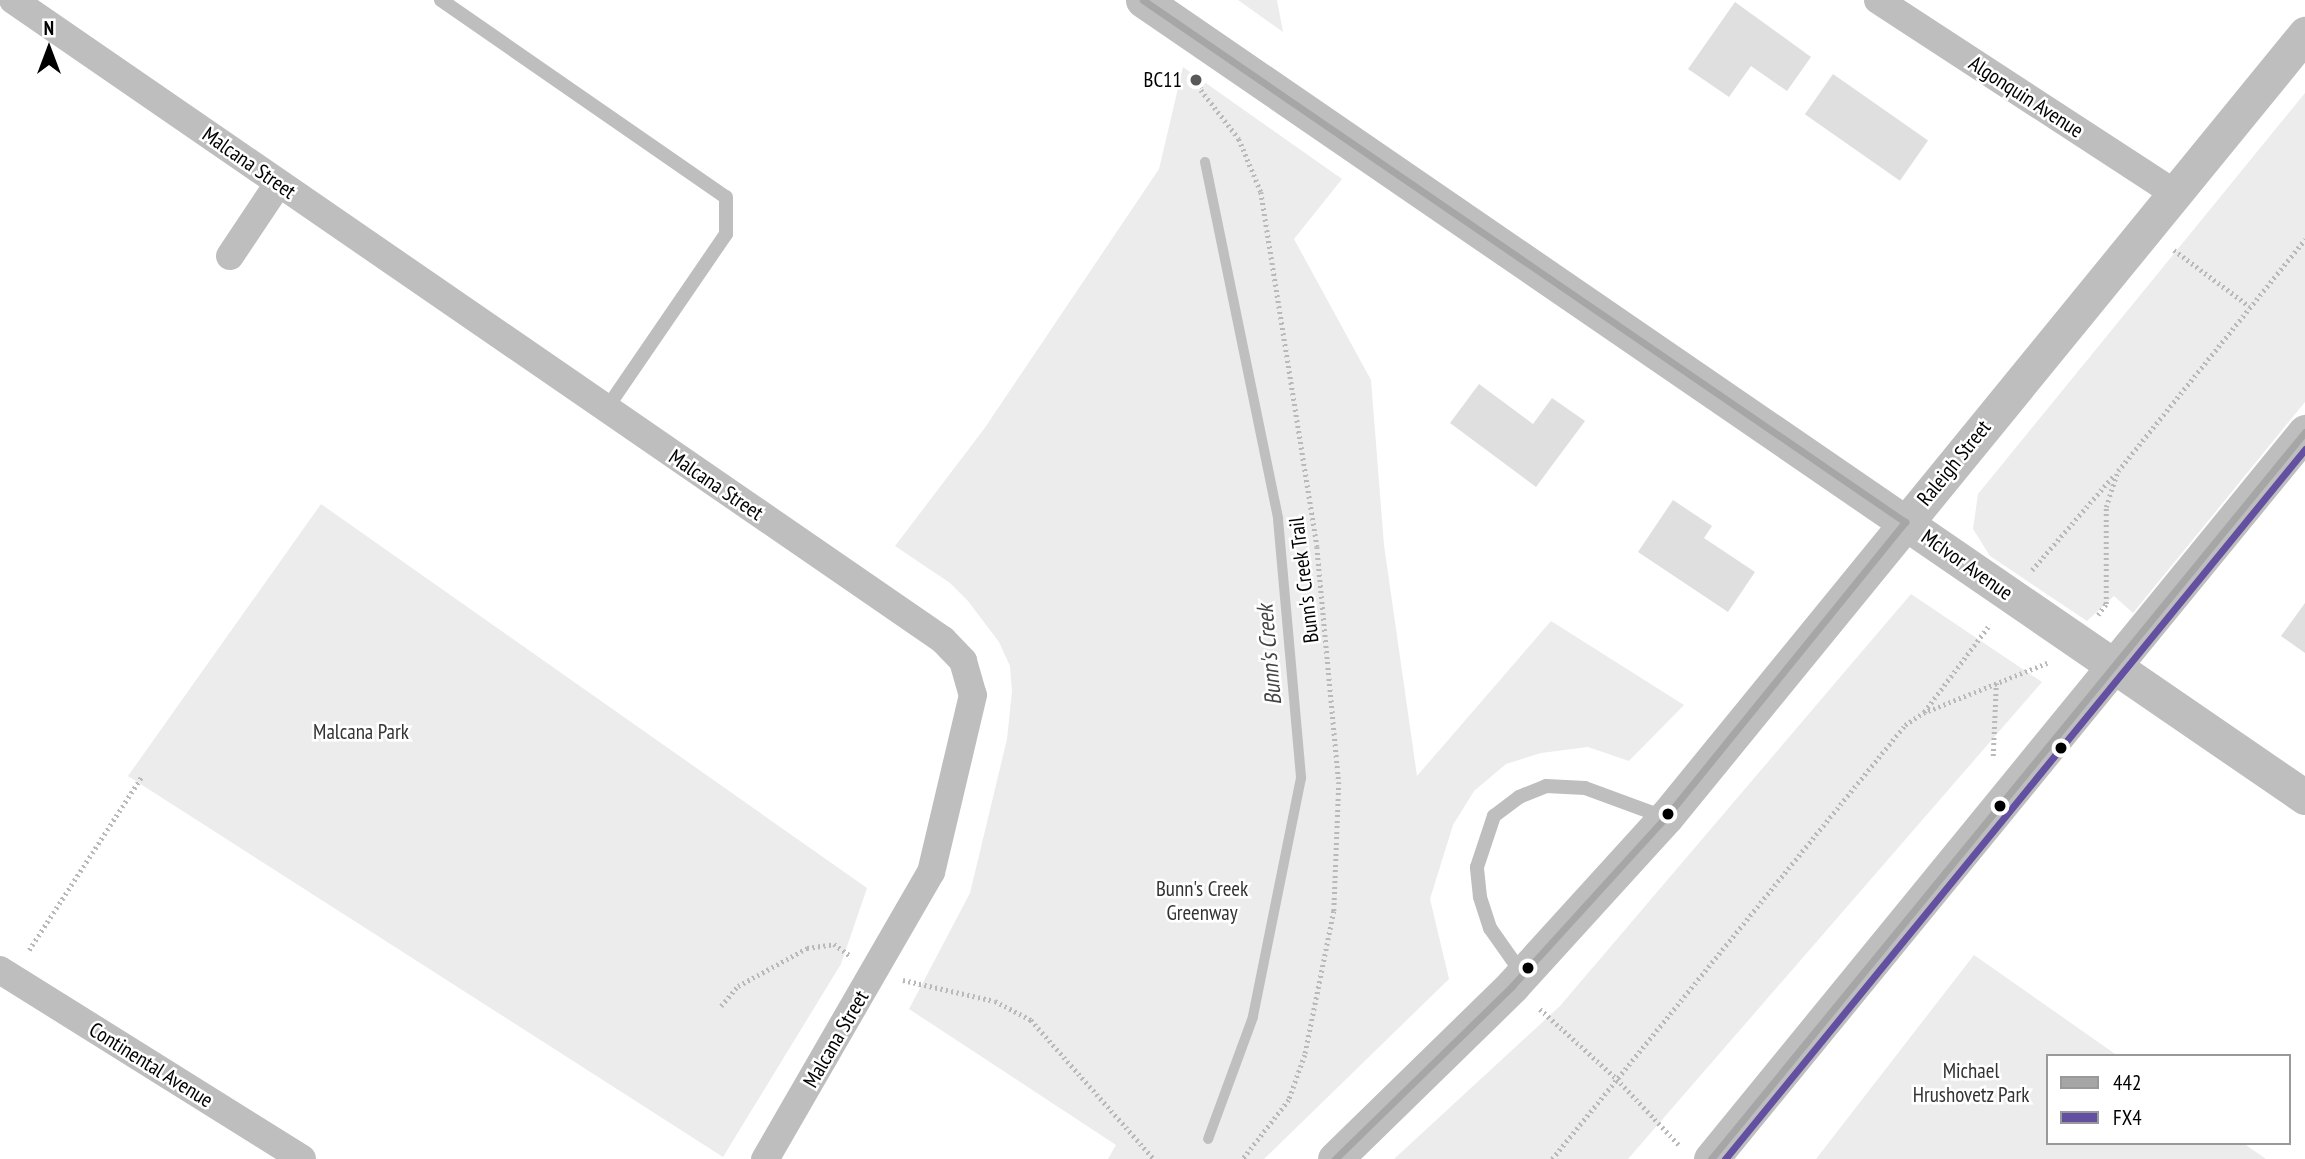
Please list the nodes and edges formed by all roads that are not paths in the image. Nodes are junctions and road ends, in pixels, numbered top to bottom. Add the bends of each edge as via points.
1 (13, 0) edge
2 (441, 0) edge
3 (1143, 0) edge
4 (1895, 5) edge
5 (2305, 34) edge
6 (278, 184) junction
7 (2175, 193) junction
8 (230, 256) dead end
9 (606, 409) junction
10 (2305, 432) edge
11 (1905, 522) junction
12 (2112, 665) junction
13 (2305, 797) edge
14 (1666, 817) junction
15 (4, 973) edge
16 (1518, 980) junction
17 (1696, 1154) edge
18 (302, 1159) edge
19 (765, 1159) edge
20 (1335, 1159) edge

1 - 6 street, Malcana Street
2 - 9 lane via 726,197 726,234
3 - 11 street, McIvor Avenue
4 - 7 street, Algonquin Avenue
5 - 7 street, Raleigh Street
6 - 8 street
6 - 9 street, Malcana Street
7 - 11 street, Raleigh Street
9 - 19 street, Malcana Street via 943,640 963,661 973,695 931,872
10 - 12 street
11 - 12 street, McIvor Avenue
11 - 14 street, Raleigh Street
12 - 13 street, McIvor Avenue
12 - 17 street
14 - 16 street, Raleigh Street
14 - 16 lane via 1585,788 1546,786 1519,797 1494,816 1477,867 1480,897 1490,928
15 - 18 street, Continental Avenue
16 - 20 street, Raleigh Street

